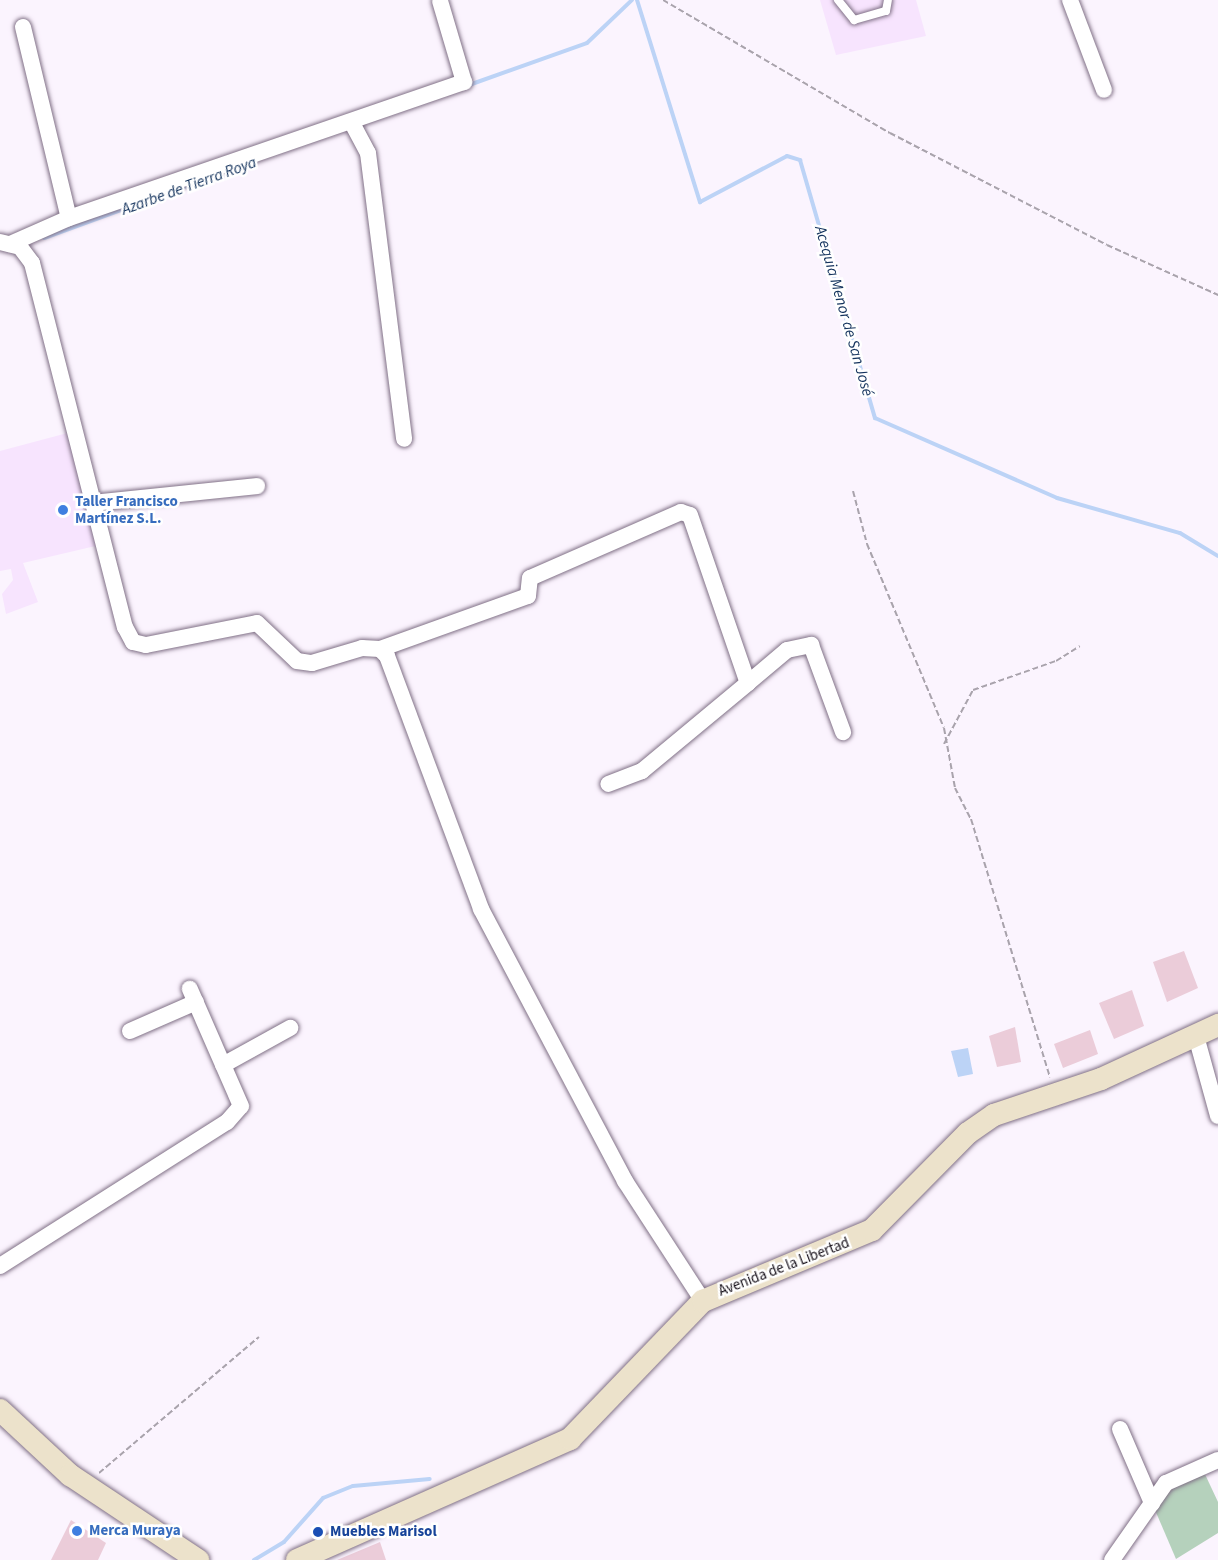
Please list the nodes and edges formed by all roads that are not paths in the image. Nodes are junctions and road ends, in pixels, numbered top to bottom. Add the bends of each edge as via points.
1 (838, 0) edge
2 (888, 0) edge
3 (1070, 0) edge
4 (440, 1) edge
5 (23, 27) dead end
6 (1104, 90) dead end
7 (351, 123) junction
8 (69, 218) junction
9 (5, 243) edge
10 (404, 439) dead end
11 (257, 486) dead end
12 (93, 502) junction
13 (380, 649) junction
14 (748, 683) junction
15 (843, 732) dead end
16 (608, 784) dead end
17 (1218, 1025) edge
18 (290, 1028) dead end
19 (130, 1031) dead end
20 (1196, 1036) junction
21 (223, 1065) junction
22 (1218, 1116) edge
23 (0, 1266) edge
24 (703, 1301) junction
25 (0, 1410) edge
26 (1120, 1429) dead end
27 (1218, 1460) edge
28 (1152, 1503) junction
29 (1120, 1557) edge
30 (198, 1560) edge
31 (297, 1560) edge

1 - 2 lane via 854,20 886,11
3 - 6 street
4 - 7 street via 464,82
5 - 8 street
7 - 8 street
7 - 10 street via 368,153
8 - 9 street
9 - 12 street via 20,247 32,263
11 - 12 street
12 - 13 street via 133,642 146,645 257,623 297,661 312,663 363,648
13 - 14 street via 528,596 530,578 681,512 690,515
13 - 24 street via 394,670 481,909 625,1181
14 - 15 street via 787,651 811,645
14 - 16 street via 642,771
17 - 20 main road, Avenida de la Libertad
18 - 21 street
19 - 21 street via 193,996
20 - 22 street
20 - 24 main road, Avenida de la Libertad via 1005,1110 976,1126 888,1218 864,1235
21 - 23 street via 241,1106 227,1122
24 - 31 main road, Avenida de la Libertad via 570,1438
25 - 30 main road via 84,1486
26 - 28 street
27 - 28 street via 1166,1483
28 - 29 street

